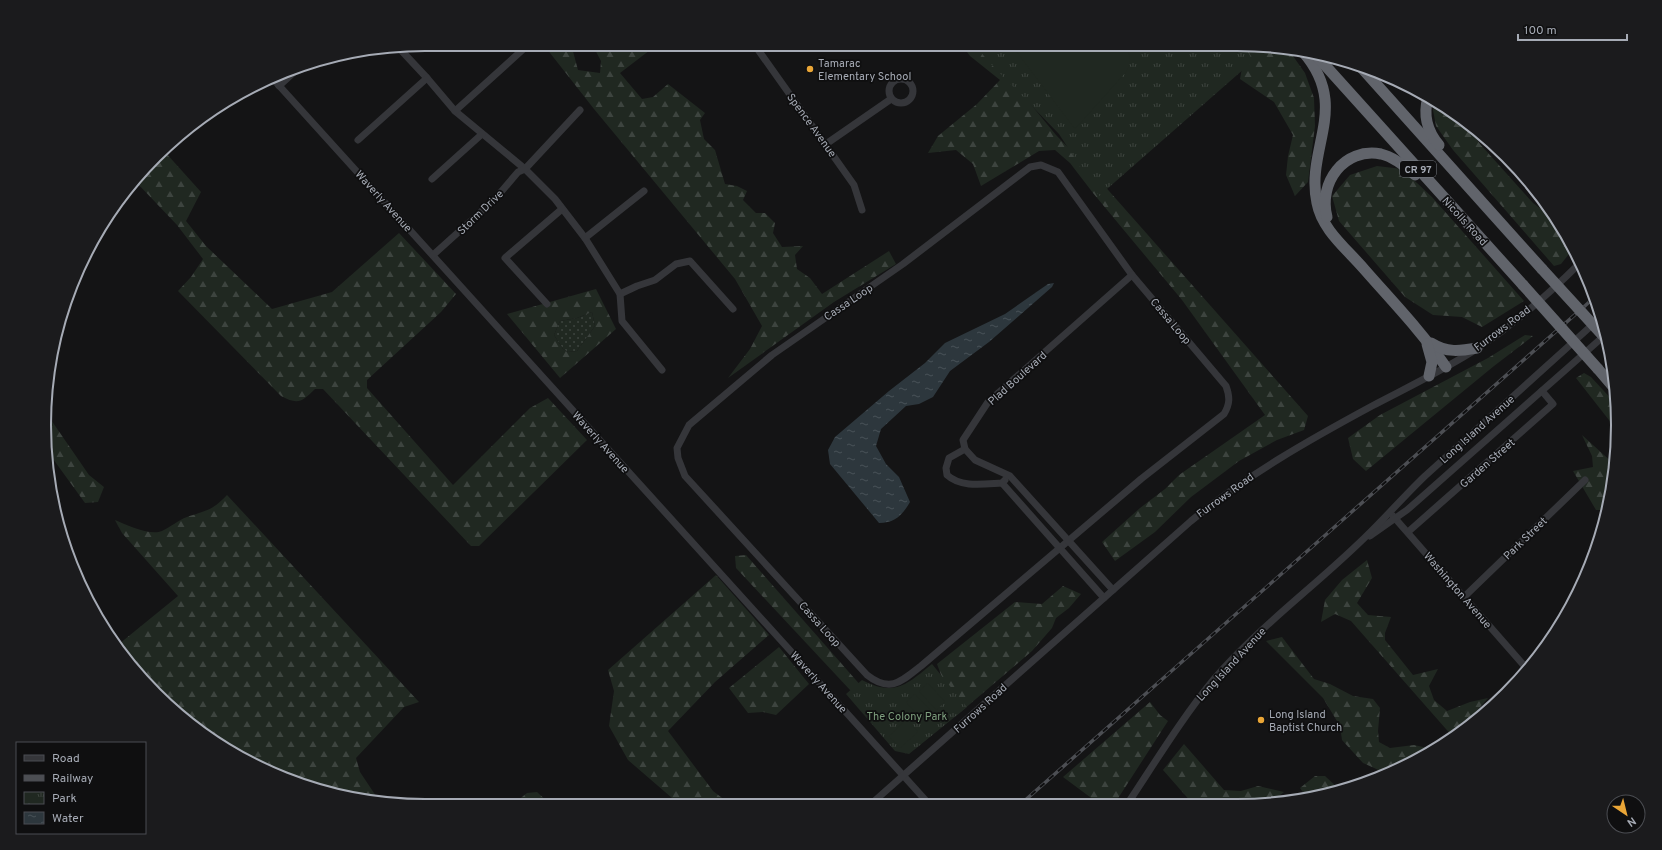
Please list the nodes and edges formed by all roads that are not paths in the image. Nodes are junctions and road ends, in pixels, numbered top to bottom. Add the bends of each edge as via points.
1 (521, 51) edge
2 (759, 51) edge
3 (403, 52) edge
4 (1307, 57) edge
5 (1321, 61) edge
6 (1368, 75) edge
7 (289, 76) edge
8 (427, 78) junction
9 (276, 82) edge
10 (279, 86) junction
11 (891, 99) dead end
12 (1427, 103) edge
13 (580, 110) dead end
14 (455, 111) junction
15 (482, 134) junction
16 (358, 140) dead end
17 (826, 144) junction
18 (525, 168) junction
19 (432, 179) dead end
20 (1468, 186) junction
21 (644, 192) dead end
22 (1448, 203) junction
23 (562, 209) junction
24 (862, 210) dead end
25 (1335, 236) junction
26 (585, 238) junction
27 (433, 255) junction
28 (1575, 267) edge
29 (1132, 275) junction
30 (620, 294) junction
31 (547, 304) dead end
32 (733, 309) dead end
33 (1596, 321) edge
34 (1599, 331) edge
35 (1601, 339) edge
36 (1426, 340) junction
37 (1477, 348) junction
38 (1446, 367) junction
39 (662, 370) dead end
40 (1430, 376) junction
41 (1608, 381) edge
42 (1542, 391) junction
43 (965, 449) junction
44 (1010, 476) junction
45 (1585, 480) dead end
46 (1002, 483) junction
47 (1389, 511) junction
48 (1396, 519) junction
49 (1408, 532) junction
50 (1069, 540) junction
51 (1358, 544) junction
52 (1060, 548) junction
53 (1113, 590) junction
54 (1464, 597) junction
55 (1104, 598) junction
56 (1524, 665) edge
57 (904, 775) junction
58 (877, 799) edge
59 (926, 799) edge
60 (1131, 799) edge

1 - 14 street
2 - 17 street, Spence Avenue
3 - 8 street
4 - 25 highway via 1316,71 1326,102 1315,192 1323,222
5 - 22 highway, Nicolls Road / CR 97
6 - 20 highway, CR 97
7 - 10 street
8 - 14 street
8 - 16 street
9 - 10 street, Waverly Avenue
10 - 27 street, Waverly Avenue
11 - 17 street
12 - 20 highway via 1426,115 1430,132
13 - 18 street, Storm Drive
14 - 15 street
15 - 18 street
15 - 19 street
17 - 24 street, Spence Avenue via 854,185
18 - 23 street
18 - 27 street, Storm Drive
20 - 34 highway, CR 97, bridge
21 - 26 street
22 - 25 highway via 1397,161 1381,154 1355,157 1332,176 1324,197 1328,220
22 - 41 highway, Nicolls Road / CR 97, bridge
23 - 26 street
23 - 31 street via 505,258
25 - 36 highway
26 - 30 street
27 - 57 street, Waverly Avenue
28 - 37 street, Furrows Road via 1511,324
29 - 43 street, Plad Boulevard via 988,402 963,440
29 - 50 street, Cassa Loop via 1226,386 1230,397 1229,406 1224,414
29 - 52 street, Cassa Loop via 1058,172 1041,165 1030,167 903,264 772,355 689,425 677,448 685,476 866,675 885,685 900,682
30 - 32 street via 655,280 676,264 690,261
30 - 39 street via 622,321
33 - 47 street, Long Island Avenue
35 - 42 street, Long Island Avenue
36 - 37 highway via 1442,349 1452,351
36 - 38 highway
36 - 40 highway via 1432,362
37 - 38 street, Furrows Road
38 - 40 street, Furrows Road
40 - 53 street, Furrows Road via 1246,479 1196,517
42 - 48 street, Long Island Avenue
42 - 49 street, Garden Street via 1553,404
43 - 44 street via 975,460
43 - 46 street via 949,458 947,475 970,484
44 - 46 street
44 - 50 street
45 - 54 street, Park Street
46 - 52 street
47 - 48 street, Washington Avenue
47 - 51 street, Long Island Avenue
48 - 49 street, Washington Avenue
48 - 51 street, Long Island Avenue
49 - 54 street, Washington Avenue
50 - 52 street, Cassa Loop
50 - 53 street
51 - 60 street, Long Island Avenue via 1224,668 1184,718
52 - 55 street
53 - 55 street, Furrows Road
54 - 56 street, Washington Avenue
55 - 57 street, Furrows Road
57 - 58 street, Furrows Road
57 - 59 street, Waverly Avenue

